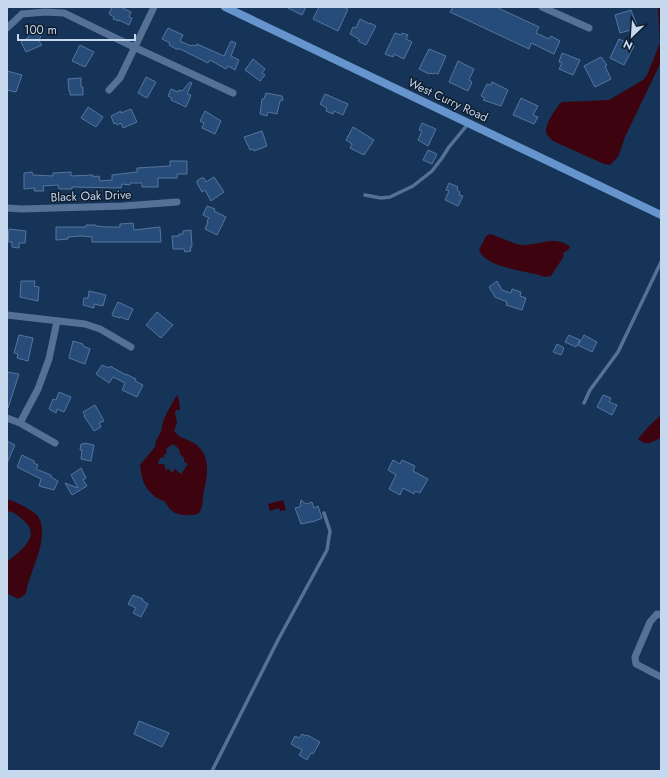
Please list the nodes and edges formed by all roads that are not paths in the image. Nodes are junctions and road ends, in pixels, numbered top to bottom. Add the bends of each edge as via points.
1 (154, 7) edge
2 (224, 7) edge
3 (542, 7) edge
4 (20, 10) edge
5 (7, 28) edge
6 (588, 28) dead end
7 (136, 48) junction
8 (109, 90) dead end
9 (233, 93) dead end
10 (469, 123) junction
11 (365, 195) dead end
12 (177, 202) dead end
13 (7, 208) edge
14 (661, 214) edge
15 (661, 262) edge
16 (7, 315) edge
17 (57, 321) junction
18 (131, 347) dead end
19 (584, 403) dead end
20 (7, 418) edge
21 (20, 423) junction
22 (55, 443) dead end
23 (324, 513) dead end
24 (661, 615) edge
25 (661, 677) edge
26 (212, 771) edge

1 - 7 street
2 - 10 street, West Curry Road
3 - 6 street
4 - 5 street
4 - 7 street via 64,13
7 - 8 street via 120,78
7 - 9 street
10 - 11 lane via 432,170 413,186 390,197
10 - 14 street, West Curry Road
12 - 13 street, Black Oak Drive via 123,206
15 - 19 lane via 618,352 590,390
16 - 17 street
17 - 18 street via 85,324 100,329
17 - 21 street via 49,359 38,389
20 - 21 street
21 - 22 street
23 - 26 lane via 330,531 327,550
24 - 25 street via 657,614 650,622 635,657 636,664

